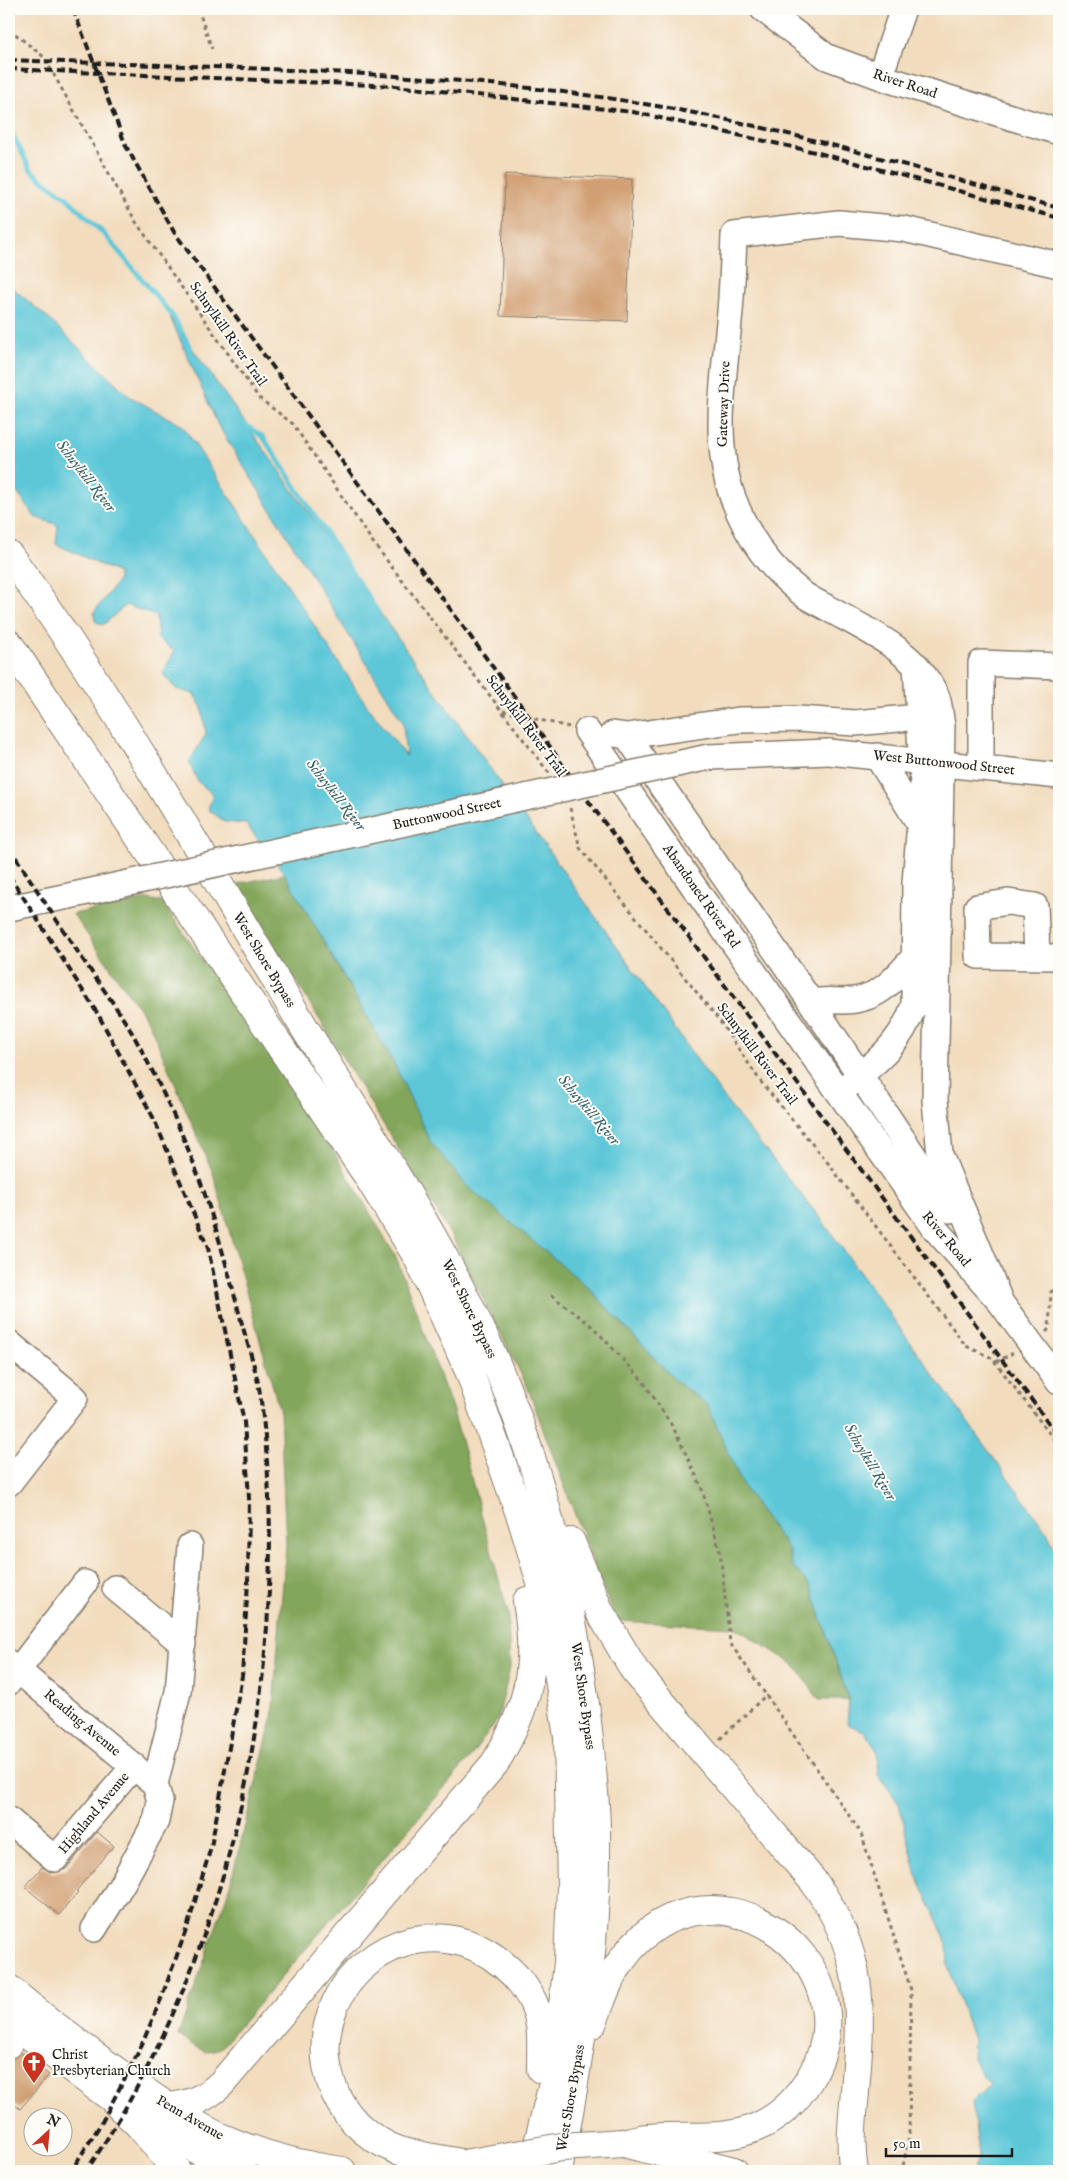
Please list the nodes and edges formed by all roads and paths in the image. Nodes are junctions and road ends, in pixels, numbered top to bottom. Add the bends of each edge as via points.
1 (198, 9) edge
2 (764, 9) edge
3 (903, 9) edge
4 (9, 29) edge
5 (212, 49) dead end
6 (880, 76) junction
7 (1059, 132) edge
8 (1059, 265) edge
9 (9, 555) edge
10 (9, 644) edge
11 (916, 665) junction
12 (1059, 666) edge
13 (503, 711) junction
14 (919, 717) junction
15 (587, 731) junction
16 (628, 736) junction
17 (829, 752) joint
18 (877, 756) junction
19 (931, 762) junction
20 (976, 766) junction
21 (1059, 776) edge
22 (554, 781) dead end
23 (567, 803) dead end
24 (930, 819) junction
25 (9, 908) edge
26 (915, 956) junction
27 (1048, 957) edge
28 (811, 1002) junction
29 (936, 1002) junction
30 (865, 1083) junction
31 (844, 1100) junction
32 (1059, 1283) edge
33 (551, 1295) dead end
34 (1001, 1303) junction
35 (9, 1343) edge
36 (1032, 1344) junction
37 (1059, 1382) edge
38 (524, 1437) junction
39 (1059, 1446) edge
40 (9, 1483) edge
41 (522, 1520) junction
42 (190, 1546) dead end
43 (85, 1583) dead end
44 (115, 1588) dead end
45 (183, 1644) junction
46 (12, 1672) edge
47 (766, 1695) junction
48 (705, 1753) junction
49 (134, 1766) junction
50 (155, 1784) junction
51 (9, 1820) edge
52 (94, 1929) dead end
53 (9, 1989) edge
54 (13, 2030) edge
55 (578, 2061) junction
56 (87, 2065) junction
57 (116, 2102) junction
58 (168, 2107) junction
59 (540, 2140) junction
60 (623, 2143) junction
61 (464, 2164) junction
62 (177, 2171) edge
63 (242, 2171) edge
64 (342, 2171) edge
65 (424, 2171) edge
66 (531, 2171) edge
67 (558, 2171) edge
68 (734, 2171) edge
69 (854, 2171) edge
70 (902, 2171) edge

1 - 5 path
2 - 6 street, River Road via 827,57
3 - 6 street
4 - 13 path, Schuylkill River Trail via 44,56 136,222 211,332 259,398 293,424 372,541
6 - 7 street, River Road
8 - 11 street, Gateway Drive via 904,229 839,223 734,235 722,405 722,456 732,496 747,532 771,567 804,595 888,641
9 - 38 main road, West Shore Bypass via 46,605 140,754 442,1253 488,1345
10 - 41 main road, West Shore Bypass via 366,1174 418,1258 470,1373
11 - 14 street
11 - 19 street, Gateway Drive via 937,696 942,725
12 - 20 street via 981,663
13 - 15 path
13 - 22 path, Schuylkill River Trail
14 - 16 street via 855,723 798,719 738,720
14 - 19 street
15 - 16 street
15 - 31 street, Abandoned River Rd
16 - 28 street
17 - 18 street, West Buttonwood Street
17 - 25 street, Buttonwood Street, bridge via 709,757
18 - 19 street, West Buttonwood Street
18 - 24 street
19 - 20 street, West Buttonwood Street
19 - 24 street
20 - 21 street, West Buttonwood Street
20 - 24 street
23 - 39 path, Schuylkill River Trail via 572,811 580,848 719,1020 761,1082 828,1163 966,1346 992,1358
24 - 26 street via 915,883
24 - 29 street
26 - 28 street via 882,991 863,998
26 - 30 street via 915,991 909,1021
27 - 27 street via 1035,906 1008,902 977,907 978,956
28 - 30 street
29 - 30 street via 913,1048
29 - 34 street via 935,1100 940,1155
30 - 31 street
30 - 34 street via 942,1196
31 - 34 street, River Road via 936,1230
32 - 36 path via 1051,1292 1049,1329
33 - 47 path via 593,1327 644,1381 674,1429 702,1486 720,1551 730,1643
34 - 36 street, River Road
35 - 40 street via 75,1398
36 - 37 street, River Road
38 - 48 main road via 546,1478 584,1577 620,1649
38 - 55 main road, West Shore Bypass via 562,1563 579,1659 594,1778 595,1883
41 - 58 main road via 522,1575 532,1635 529,1681 520,1717 495,1763 226,2078 198,2101
41 - 59 main road, West Shore Bypass via 544,1593 568,1737 571,1888 568,1963 554,2080
42 - 45 street
43 - 46 street
44 - 45 street
45 - 50 street via 178,1692
46 - 49 street, Reading Avenue
47 - 48 path
47 - 70 path via 861,1832 911,1990 909,2137
48 - 69 main road via 814,1882 836,1915 847,1941 860,2007 851,2137
49 - 50 street, Reading Avenue
49 - 51 street, Highland Avenue via 55,1859
50 - 52 street via 160,1802 156,1821
53 - 56 main road, Penn Avenue via 65,2036
54 - 56 main road, Penn Avenue
55 - 60 main road via 618,1965 639,1939 677,1914 703,1910 741,1914 762,1922 801,1953 812,1970 824,2010 823,2045 799,2096 780,2114 757,2127 727,2136 648,2138
55 - 67 main road, West Shore Bypass
56 - 57 main road, Penn Avenue
56 - 58 main road, Penn Avenue
57 - 62 main road via 150,2136
57 - 63 main road, Penn Avenue via 166,2134
58 - 64 main road, Penn Avenue via 230,2142 308,2166
59 - 61 main road via 542,2038 535,2007 526,1990 504,1964 472,1945 436,1938 412,1940 390,1947 358,1971 339,1994 327,2031 326,2068 335,2095 346,2113 369,2134 397,2150
59 - 66 main road, West Shore Bypass
60 - 61 main road, bridge via 562,2147
60 - 68 main road
61 - 65 main road

